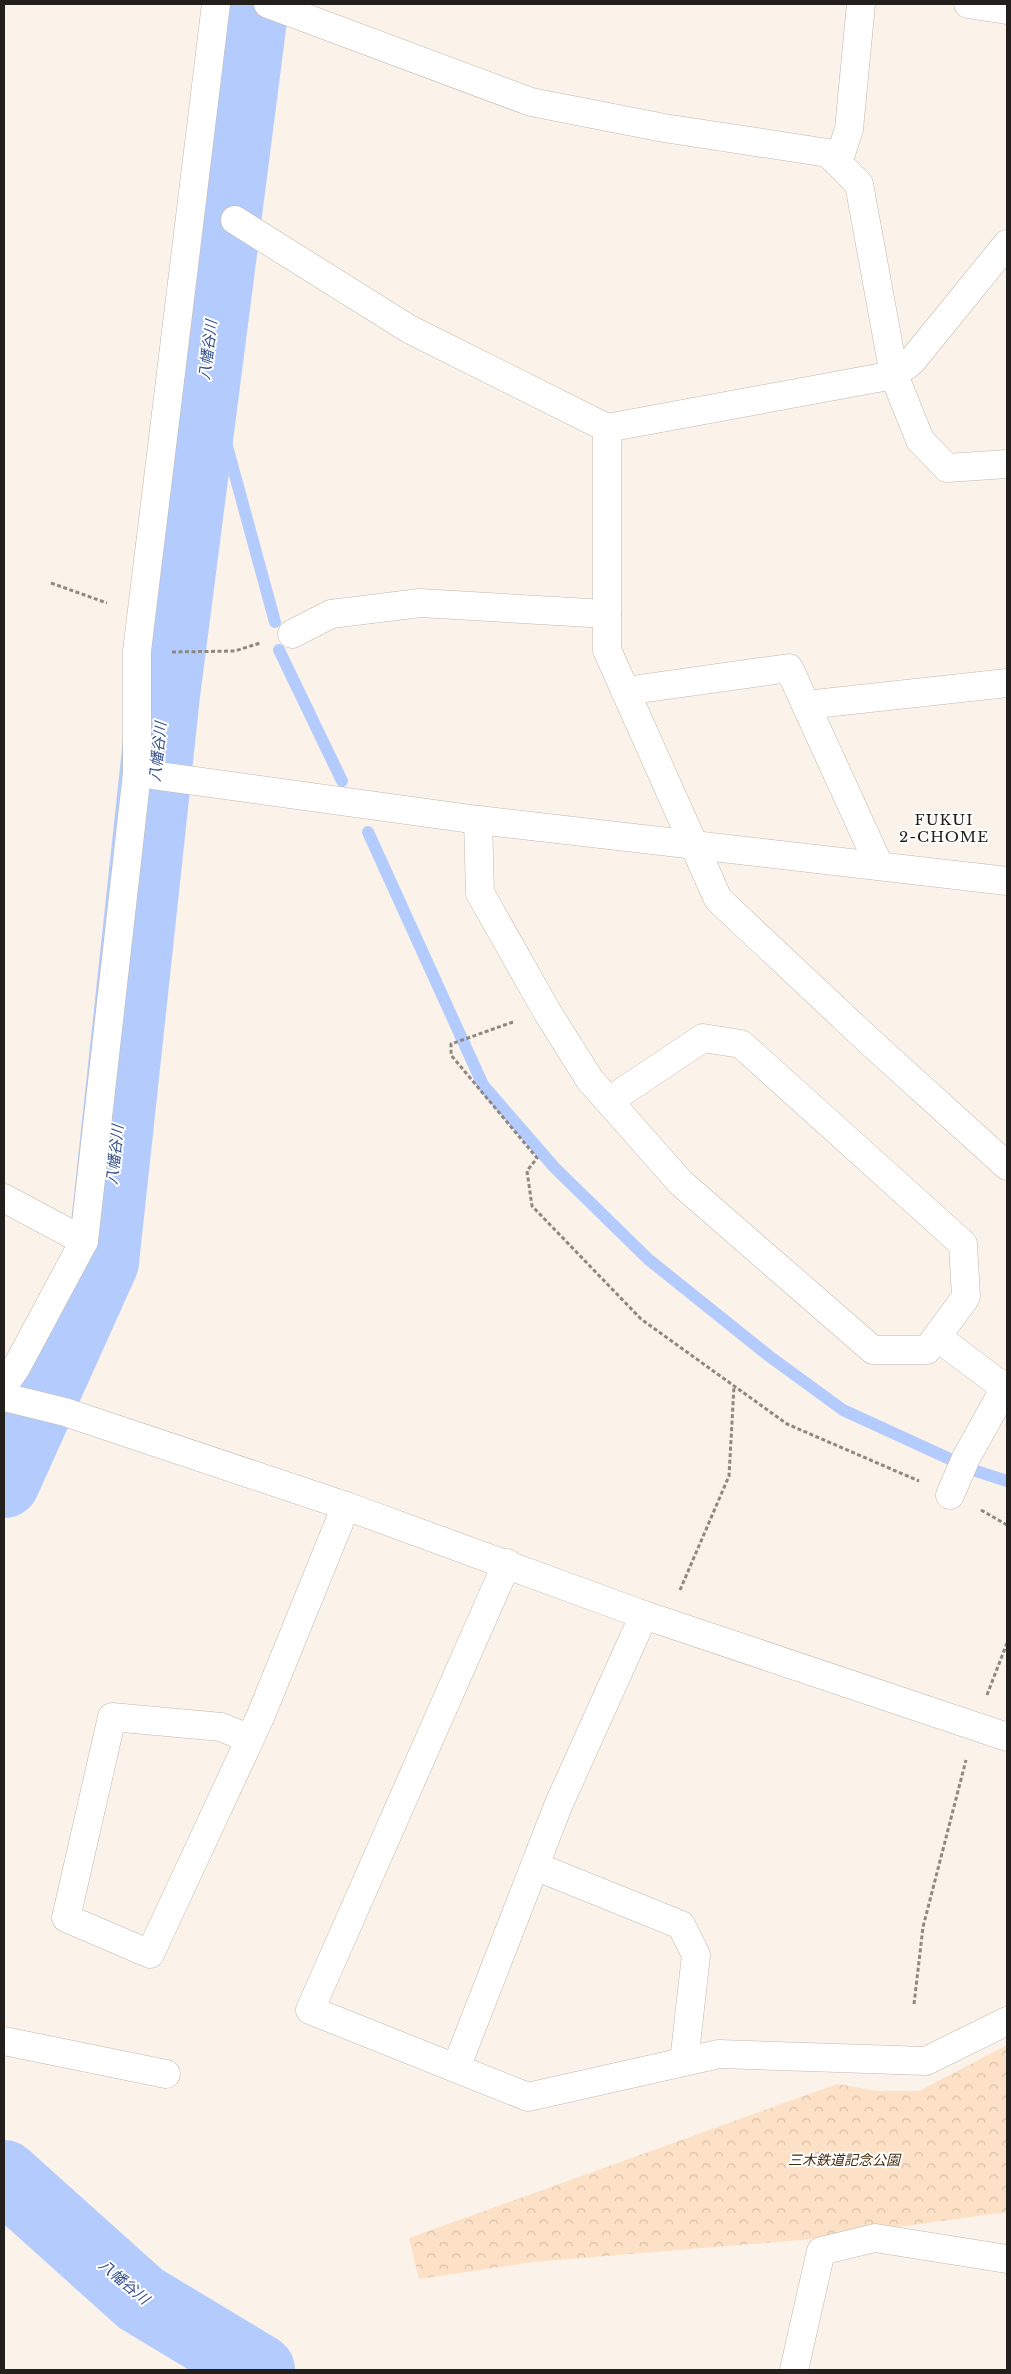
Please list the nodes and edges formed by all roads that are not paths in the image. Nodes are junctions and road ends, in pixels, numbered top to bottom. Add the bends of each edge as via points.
1 (216, 4) edge
2 (268, 4) edge
3 (861, 4) edge
4 (968, 4) edge
5 (1007, 10) edge
6 (838, 163) junction
7 (235, 220) dead end
8 (1007, 244) edge
9 (894, 376) junction
10 (607, 428) junction
11 (1007, 464) edge
12 (607, 614) junction
13 (292, 634) road end
14 (1007, 683) edge
15 (625, 690) junction
16 (806, 705) junction
17 (137, 774) junction
18 (478, 820) junction
19 (694, 844) junction
20 (879, 865) junction
21 (1007, 881) edge
22 (609, 1101) junction
23 (1007, 1166) edge
24 (4, 1198) edge
25 (84, 1241) junction
26 (937, 1337) junction
27 (8, 1372) edge
28 (1006, 1386) edge
29 (4, 1397) edge
30 (950, 1494) road end
31 (346, 1506) junction
32 (507, 1564) junction
33 (655, 1619) junction
34 (1007, 1737) edge
35 (250, 1739) junction
36 (535, 1866) junction
37 (1007, 2021) edge
38 (4, 2041) edge
39 (684, 2062) junction
40 (456, 2068) junction
41 (166, 2074) dead end
42 (1007, 2259) edge
43 (794, 2370) edge

1 - 17 street via 137,651
2 - 6 street via 531,102 664,128 828,153
3 - 6 street via 849,129
4 - 5 street
6 - 9 street via 859,184
7 - 10 street via 409,329
8 - 9 street via 912,361
9 - 10 street
9 - 11 street via 920,440 947,468
10 - 12 street
12 - 13 street via 420,603 331,614
12 - 15 street via 607,650
14 - 16 street
15 - 16 street via 789,668
15 - 19 street
16 - 20 street
17 - 18 street
17 - 25 street
18 - 19 street
18 - 22 street via 480,892 546,1010 590,1080
19 - 20 street
19 - 23 street via 718,899
20 - 21 street
22 - 26 street via 681,1183 873,1350 927,1350
22 - 26 street via 703,1038 741,1044 963,1244 966,1296
24 - 25 street
25 - 27 street
26 - 28 street
28 - 30 street
29 - 31 street via 65,1412
31 - 32 street
31 - 35 street
32 - 33 street
32 - 40 street via 310,2010
33 - 34 street
33 - 36 street via 558,1806
35 - 35 street via 150,1954 66,1918 112,1717 221,1727
36 - 39 street via 681,1925 696,1955
36 - 40 street
37 - 39 street via 926,2061 719,2054
38 - 41 street
39 - 40 street via 528,2097
42 - 43 street via 875,2238 821,2251

